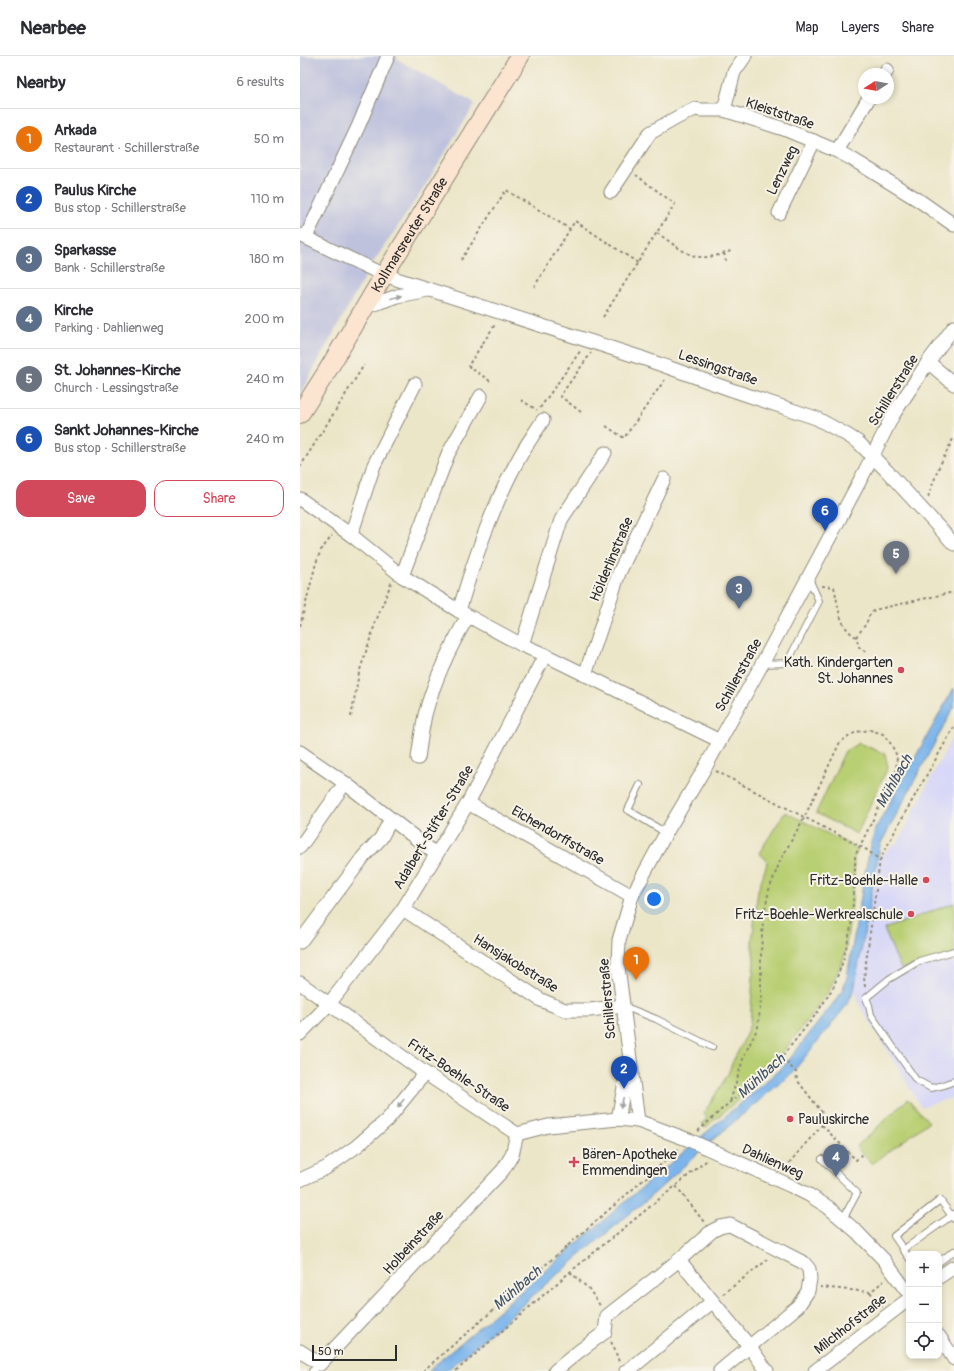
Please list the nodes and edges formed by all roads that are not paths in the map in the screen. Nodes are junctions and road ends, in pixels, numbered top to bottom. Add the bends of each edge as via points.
1 (388, 56) edge
2 (520, 56) edge
3 (745, 56) edge
4 (865, 104) edge
5 (724, 110) junction
6 (814, 141) junction
7 (837, 151) junction
8 (611, 192) dead end
9 (779, 213) dead end
10 (954, 224) edge
11 (303, 236) edge
12 (384, 275) junction
13 (430, 290) junction
14 (364, 308) junction
15 (954, 326) edge
16 (928, 362) junction
17 (415, 384) dead end
18 (954, 384) edge
19 (481, 396) dead end
20 (300, 414) edge
21 (543, 420) dead end
22 (605, 453) dead end
23 (872, 456) junction
24 (664, 479) dead end
25 (300, 499) edge
26 (350, 535) junction
27 (954, 544) edge
28 (399, 574) junction
29 (810, 582) junction
30 (463, 613) junction
31 (522, 645) junction
32 (545, 655) junction
33 (762, 664) junction
34 (585, 675) junction
35 (720, 741) junction
36 (301, 754) edge
37 (418, 758) dead end
38 (345, 783) junction
39 (640, 786) dead end
40 (468, 802) junction
41 (391, 819) junction
42 (666, 833) junction
43 (301, 845) edge
44 (436, 854) junction
45 (632, 896) junction
46 (403, 909) junction
47 (300, 942) edge
48 (954, 951) edge
49 (300, 983) edge
50 (329, 1004) junction
51 (623, 1006) junction
52 (300, 1034) edge
53 (712, 1047) dead end
54 (629, 1059) junction
55 (425, 1073) junction
56 (954, 1081) edge
57 (618, 1119) junction
58 (638, 1121) junction
59 (517, 1134) junction
60 (822, 1159) dead end
61 (300, 1180) edge
62 (953, 1216) edge
63 (843, 1219) junction
64 (903, 1250) junction
65 (954, 1251) edge
66 (906, 1254) edge
67 (679, 1260) junction
68 (942, 1260) edge
69 (954, 1267) edge
70 (942, 1275) edge
71 (906, 1295) edge
72 (906, 1298) edge
73 (712, 1302) junction
74 (942, 1341) edge
75 (750, 1347) junction
76 (300, 1351) edge
77 (954, 1359) edge
78 (316, 1367) edge
79 (623, 1369) edge
80 (555, 1371) edge
81 (720, 1371) edge
82 (767, 1371) edge
83 (815, 1371) edge

1 - 11 street via 358,127
2 - 12 main road, Kollmarsreuter Straße
3 - 5 street via 734,72
4 - 7 street
5 - 6 street, Kleiststraße
5 - 8 street, Kleiststraße via 695,109 650,133
6 - 7 street, Kleiststraße
6 - 9 street, Lenzweg
7 - 10 street, Kleiststraße
11 - 12 street, Lessingstraße
12 - 13 street, Lessingstraße
12 - 14 main road, Kollmarsreuter Straße
14 -> 13 street, Lessingstraße via 397,296
13 - 23 street, Lessingstraße via 816,418 858,442
14 - 20 main road, Kollmarsreuter Straße
15 - 16 street, Schillerstraße
16 - 18 street
16 - 23 street, Schillerstraße via 893,415
17 - 26 street via 374,464
19 - 28 street via 448,454
21 - 30 street via 523,451 492,513 471,570
22 - 31 street via 561,520
23 - 27 street, Lessingstraße
23 - 29 street, Schillerstraße
24 - 34 street, Hölderlinstraße via 619,574
25 - 26 street
26 - 28 street
28 - 30 street
29 - 33 street, Schillerstraße
29 - 33 lane via 819,601 787,663
30 - 31 street
30 - 37 street via 425,716
31 - 32 street
32 - 34 street
32 - 40 street, Adalbert-Stifter-Straße
33 - 35 street, Schillerstraße
34 - 35 street
35 - 42 street, Schillerstraße
36 - 38 street
38 - 41 street
38 - 43 street
39 - 42 lane via 628,810
40 - 44 street, Adalbert-Stifter-Straße
40 - 45 street, Eichendorffstraße
41 - 44 street
41 - 47 street via 381,838 364,856
42 - 45 street, Schillerstraße
44 - 46 street, Adalbert-Stifter-Straße
45 - 51 street, Schillerstraße via 619,940 618,966
46 - 50 street, Adalbert-Stifter-Straße
46 - 51 street, Hansjakobstraße via 541,1000 565,1010
48 - 56 lane via 919,962 889,978 866,998 871,1016 916,1080 931,1088
49 - 50 street, Fritz-Boehle-Straße
50 - 52 street, Adalbert-Stifter-Straße
50 - 55 street, Fritz-Boehle-Straße
51 - 53 lane via 656,1019
51 - 54 street, Schillerstraße
54 -> 57 street, Schillerstraße
54 - 58 street, Schillerstraße
55 - 59 street, Fritz-Boehle-Straße
55 -> 61 street via 387,1120 357,1146 326,1168
57 - 58 street, Dahlienweg
57 - 59 street via 548,1126
58 - 63 street, Dahlienweg via 691,1141 809,1195
59 - 78 street, Holbeinstraße via 512,1155 503,1170
60 - 63 lane via 857,1193
62 - 64 lane
62 - 64 lane via 940,1200 894,1236
63 - 71 street, Dahlienweg via 884,1260
64 - 66 lane
65 - 68 lane
67 - 73 street
67 - 75 street via 712,1231 730,1225 804,1263 809,1270 808,1291 798,1306
67 - 80 street via 607,1316 605,1332
69 - 70 street
72 - 83 street, Milchhofstraße
73 - 75 street
73 - 79 street via 634,1366
74 - 77 street
75 - 81 street
75 - 82 street
76 - 78 street, Holbeinstraße

